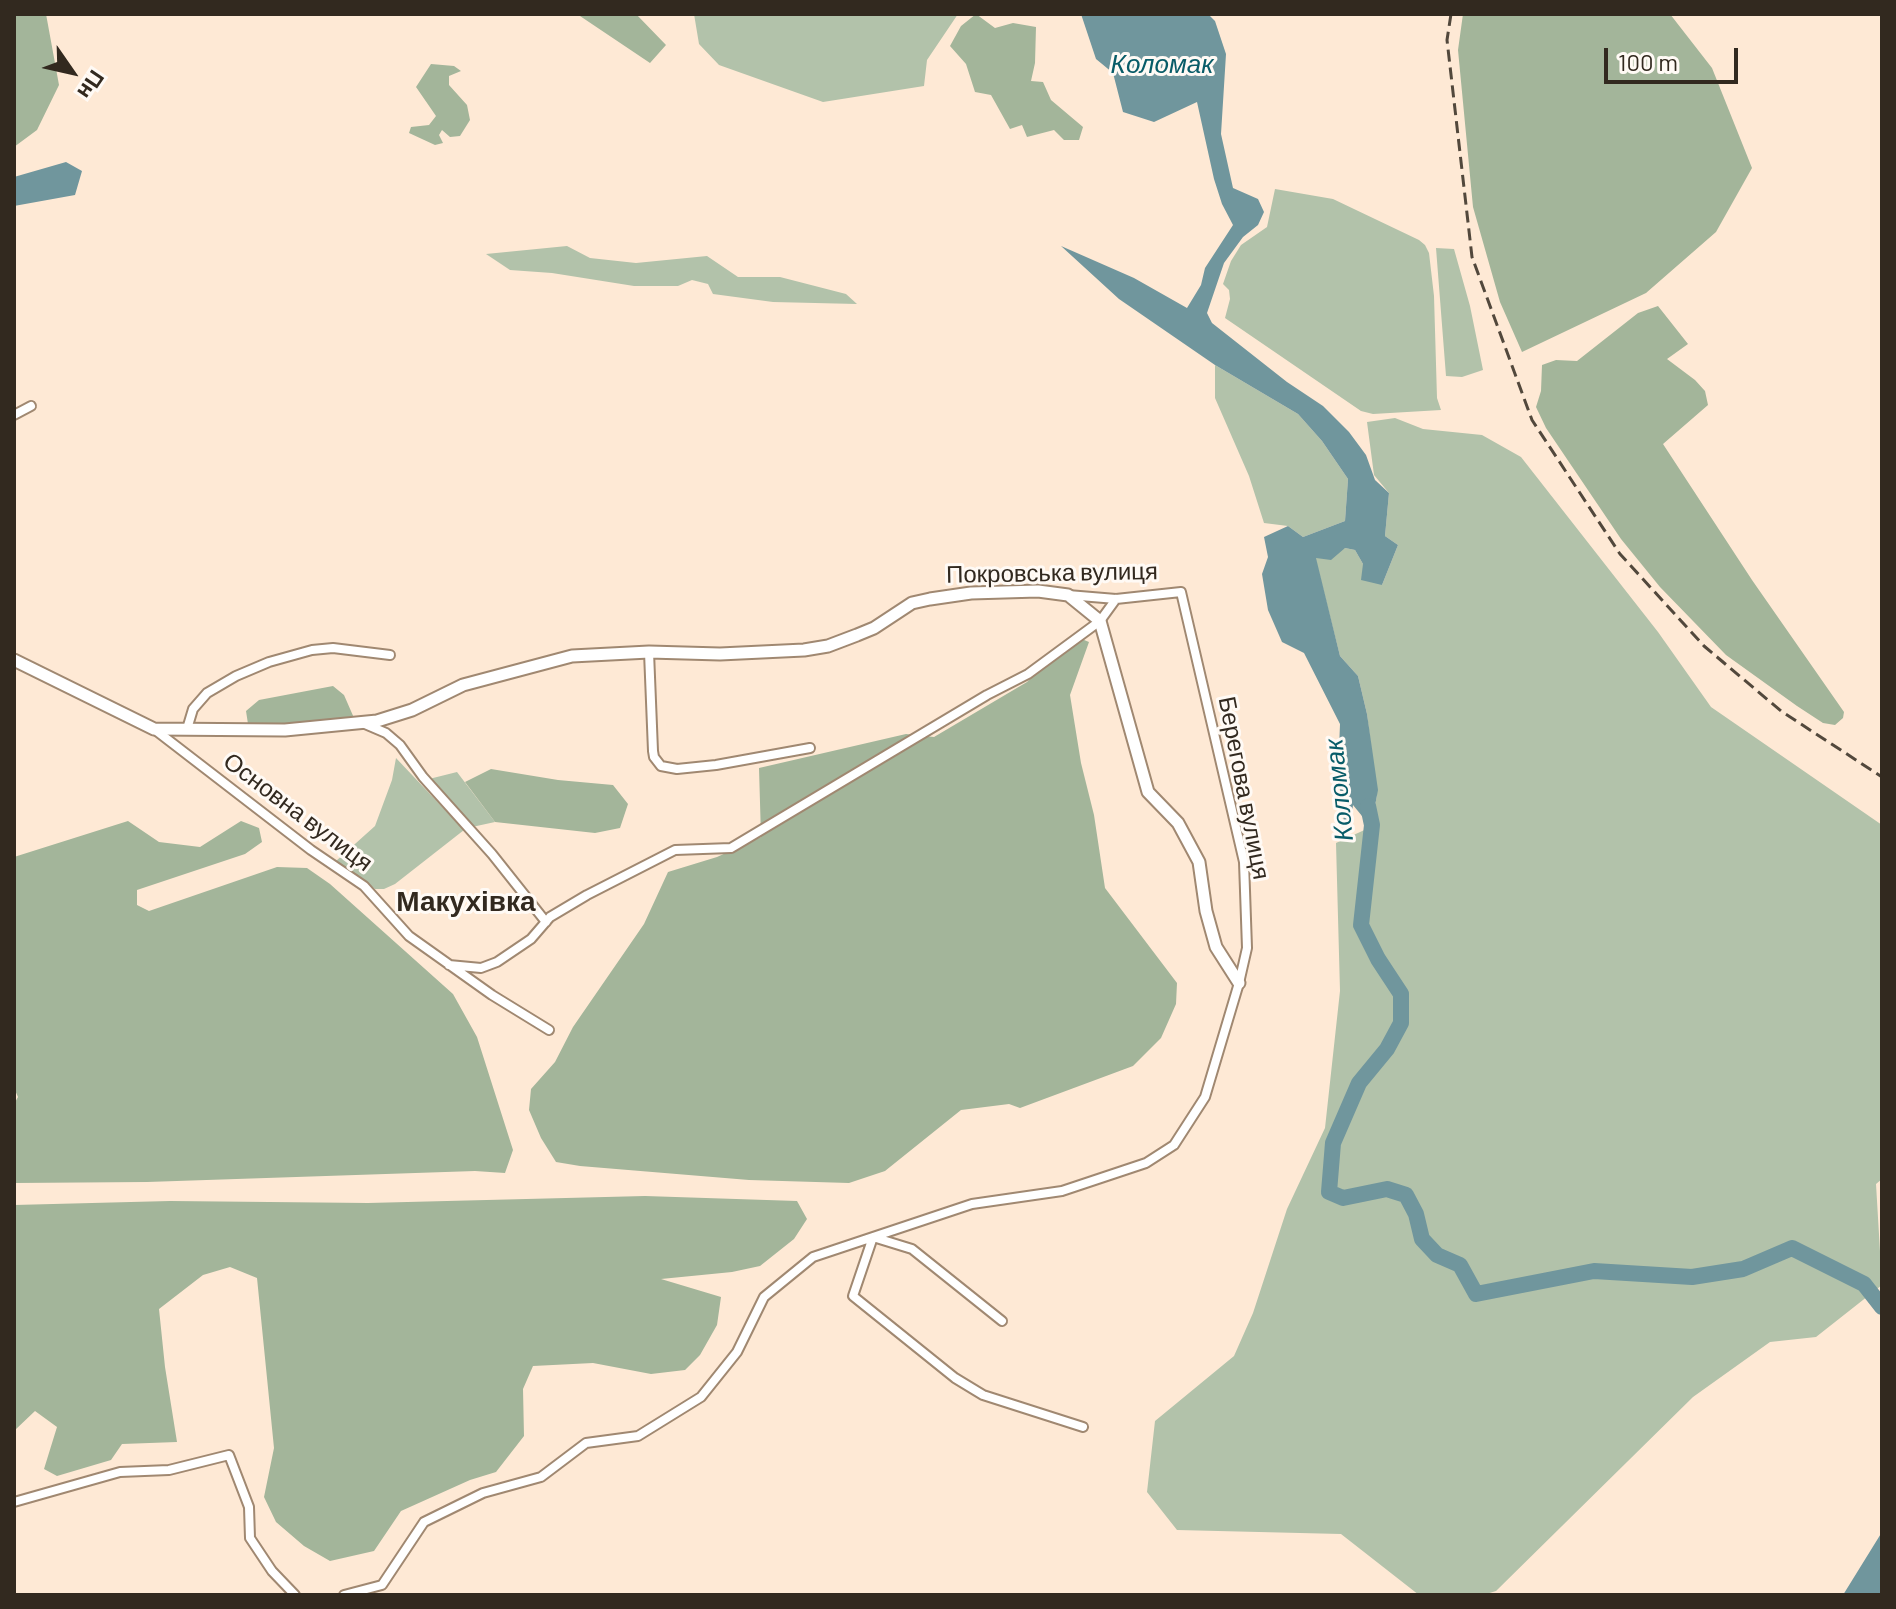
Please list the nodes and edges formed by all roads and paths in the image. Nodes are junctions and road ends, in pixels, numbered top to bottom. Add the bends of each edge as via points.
1 (31, 406) dead end
2 (14, 415) edge
3 (1181, 592) joint
4 (1068, 595) junction
5 (1116, 599) junction
6 (1100, 621) junction
7 (649, 652) junction
8 (390, 655) dead end
9 (14, 660) edge
10 (365, 724) junction
11 (154, 729) junction
12 (187, 729) junction
13 (810, 748) dead end
14 (546, 922) junction
15 (449, 965) junction
16 (1239, 983) junction
17 (549, 1030) dead end
18 (873, 1237) junction
19 (1002, 1321) dead end
20 (1083, 1427) dead end
21 (14, 1502) edge
22 (295, 1595) edge
23 (344, 1595) edge

1 - 2 street
3 - 5 street, Покровська вулиця
3 - 16 street, Берегова вулиця via 1244,862 1247,948
4 - 5 street, Покровська вулиця
4 - 6 street
4 - 7 street, Покровська вулиця via 998,592 930,599 912,603 874,628 816,648
5 - 6 street
6 - 14 street via 1028,674 731,848 675,850
6 - 16 street via 1148,792 1178,823 1199,862 1216,947
7 - 10 street, Покровська вулиця via 572,656 463,685 412,710
7 - 13 street via 653,751 661,766 716,765
8 - 12 street via 333,648 269,662 207,693 193,709
9 - 11 street
10 - 12 street, Покровська вулиця
10 - 14 street via 400,745
11 - 12 street, Покровська вулиця
11 - 15 street, Основна вулиця via 364,886 409,936
14 - 15 street via 497,962 481,968
15 - 17 street, Основна вулиця
16 - 18 street, Берегова вулиця via 1205,1097 1174,1145 1146,1163 1062,1191 972,1204
18 - 19 street via 912,1249
18 - 20 street via 853,1296 983,1395
18 - 23 street, Берегова вулиця via 813,1257 764,1297 737,1352 701,1397 638,1436 586,1443 541,1477 483,1493 424,1522 382,1585
21 - 22 street via 120,1472 169,1470 229,1455 249,1507 250,1538

